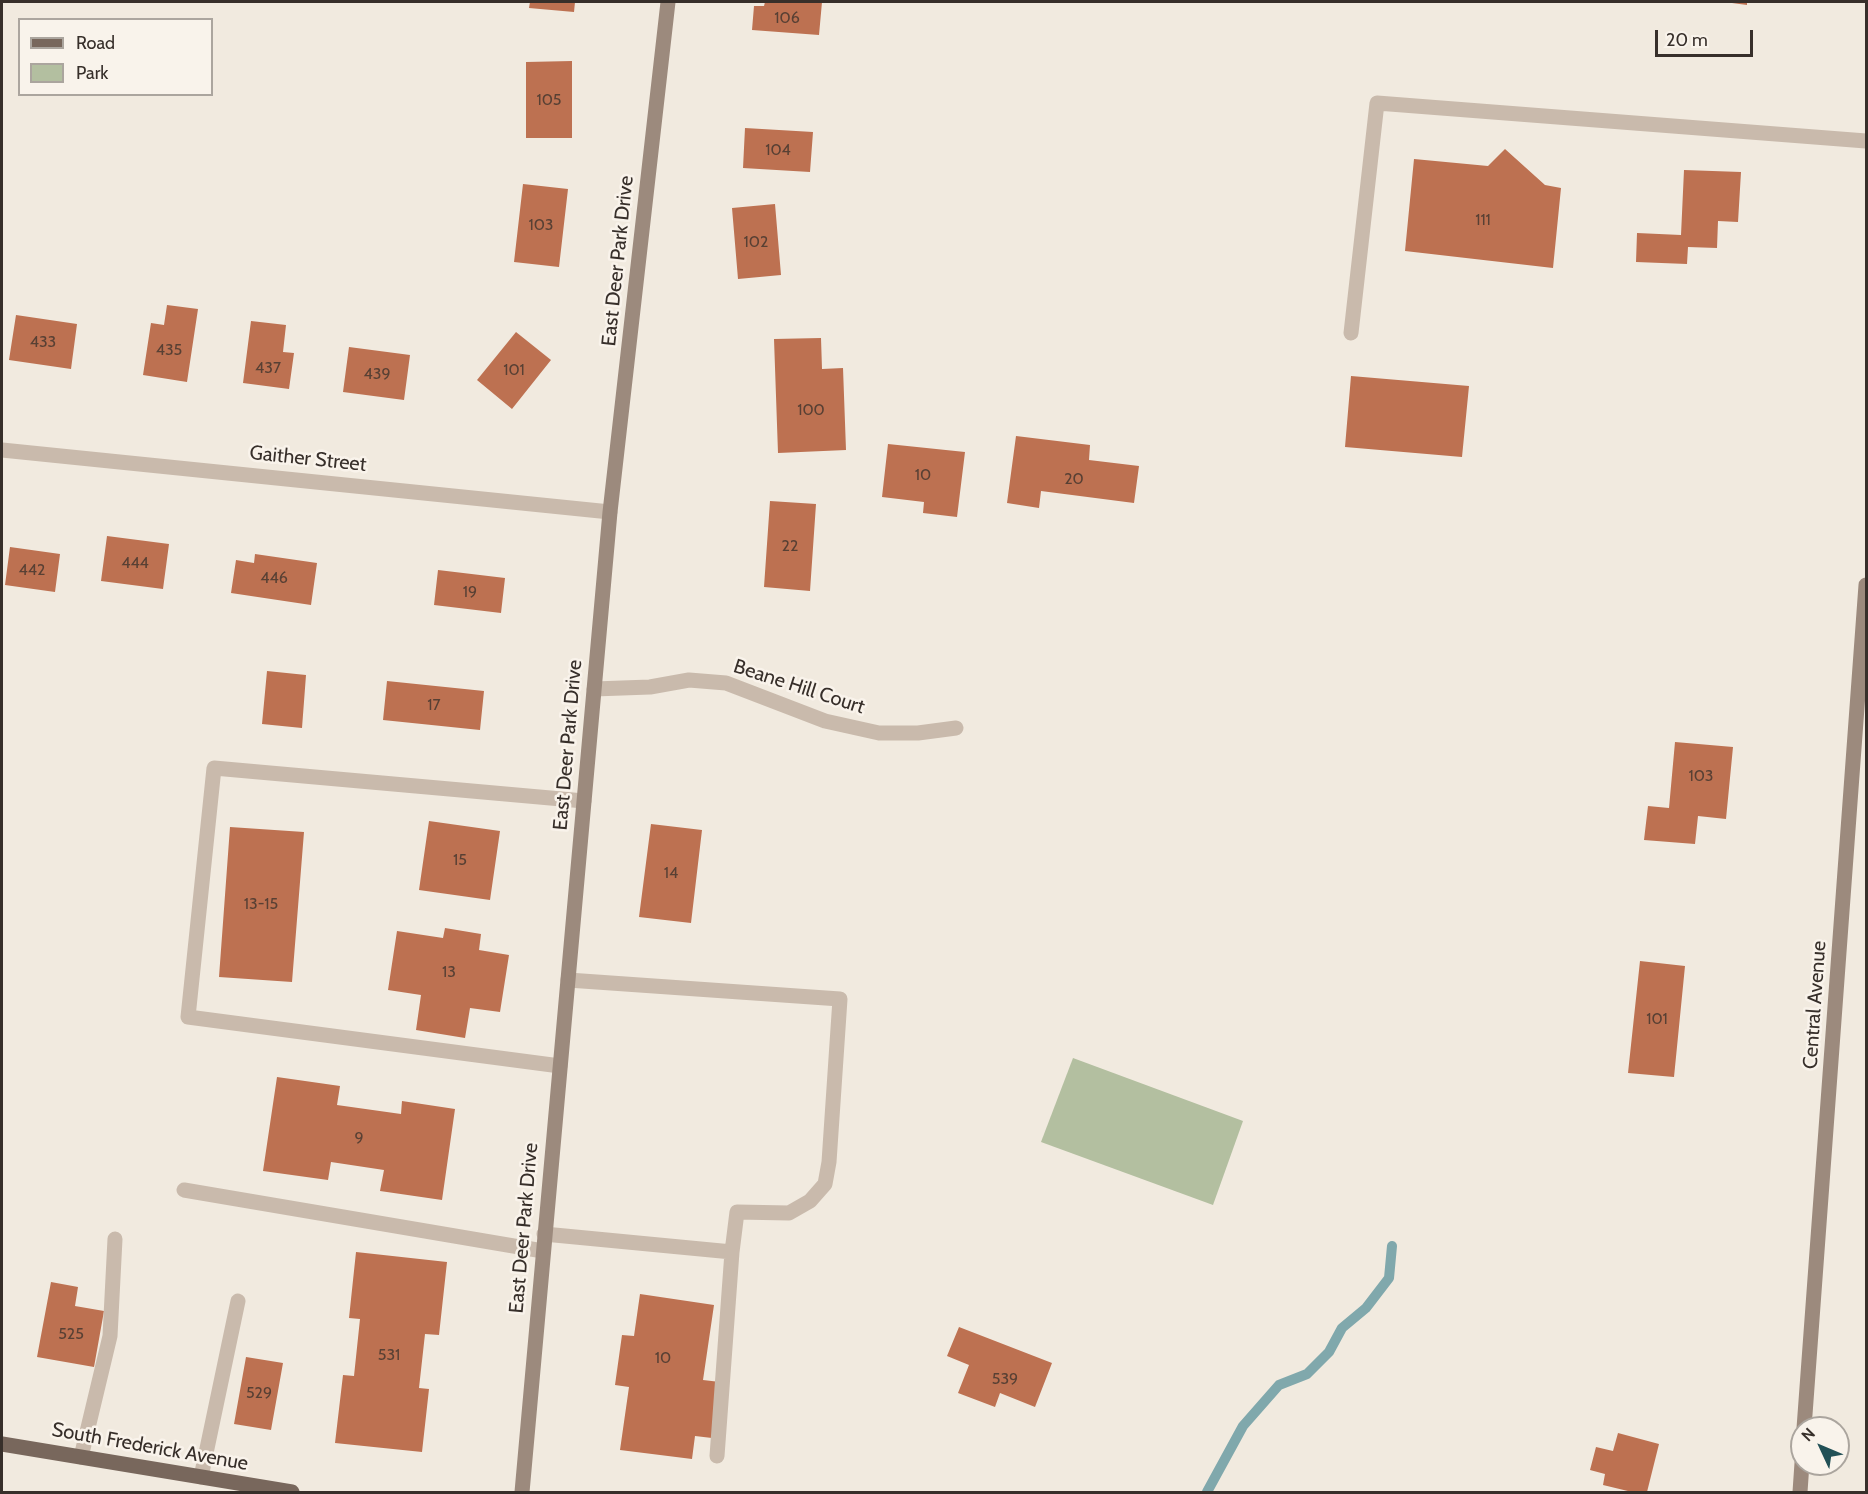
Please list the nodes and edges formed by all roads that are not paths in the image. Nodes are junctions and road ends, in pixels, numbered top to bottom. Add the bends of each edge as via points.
1 (668, 2) edge
2 (1866, 141) edge
3 (1351, 333) dead end
4 (2, 450) edge
5 (610, 512) junction
6 (1866, 585) edge
7 (594, 690) junction
8 (956, 728) dead end
9 (1861, 737) edge
10 (584, 801) junction
11 (568, 980) junction
12 (560, 1066) junction
13 (184, 1190) dead end
14 (544, 1234) junction
15 (115, 1239) dead end
16 (543, 1251) junction
17 (732, 1252) junction
18 (238, 1301) dead end
19 (1805, 1416) edge
20 (2, 1444) edge
21 (717, 1456) dead end
22 (81, 1457) junction
23 (1801, 1476) edge
24 (201, 1477) junction
25 (292, 1492) edge
26 (522, 1492) edge
27 (1800, 1492) edge

1 - 5 street, East Deer Park Drive
2 - 3 street via 1377,103
4 - 5 street, Gaither Street
5 - 7 street, East Deer Park Drive
6 - 9 street, Central Avenue
7 - 8 street, Beane Hill Court via 689,680 726,683 825,721 879,733
7 - 10 street, East Deer Park Drive
9 - 19 street, Central Avenue
10 - 11 street, East Deer Park Drive
10 - 12 street via 214,768 188,1017
11 - 12 street, East Deer Park Drive
11 - 17 street via 840,999 825,1184 810,1201 789,1212 737,1212
12 - 14 street, East Deer Park Drive
13 - 16 street
14 - 16 street, East Deer Park Drive
14 - 17 street
15 - 22 street via 110,1336
16 - 26 street, East Deer Park Drive
17 - 21 street
18 - 24 street
20 - 22 main road, South Frederick Avenue
22 - 24 main road, South Frederick Avenue
23 - 27 street
24 - 25 main road, South Frederick Avenue

